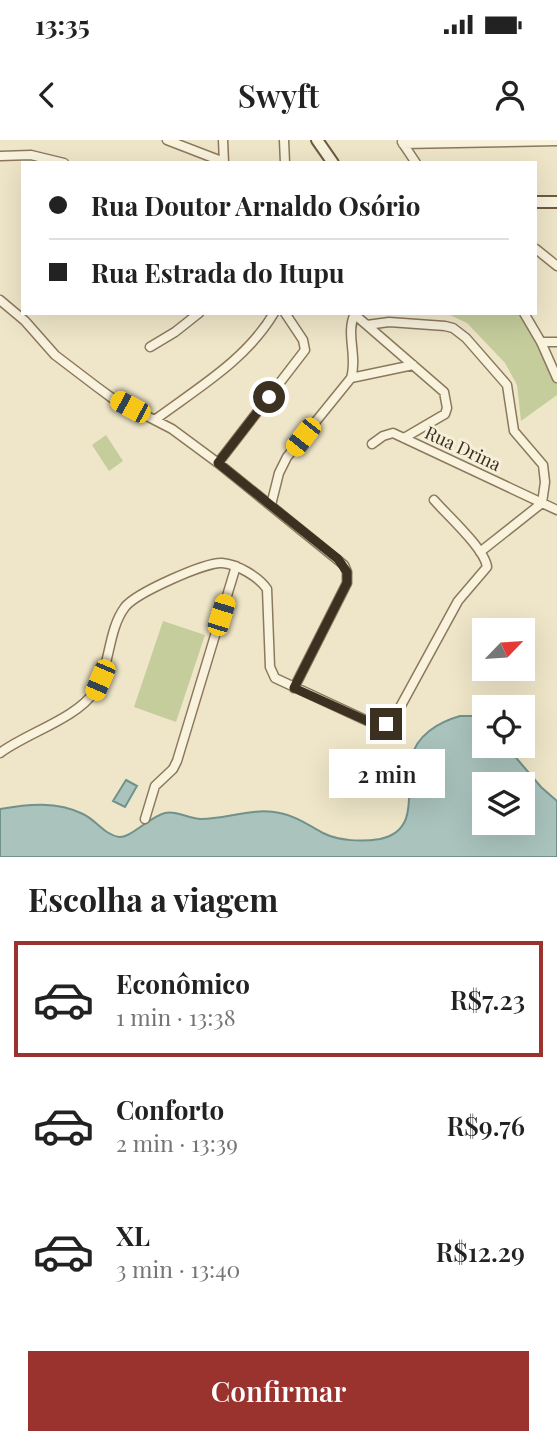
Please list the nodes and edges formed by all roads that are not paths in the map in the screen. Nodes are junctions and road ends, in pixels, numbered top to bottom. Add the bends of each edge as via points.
1 (167, 140) edge
2 (223, 140) edge
3 (284, 140) edge
4 (317, 140) edge
5 (526, 141) edge
6 (557, 141) edge
7 (402, 142) edge
8 (0, 156) edge
9 (56, 161) edge
10 (221, 161) edge
11 (224, 161) edge
12 (285, 161) edge
13 (332, 161) edge
14 (415, 161) edge
15 (537, 202) edge
16 (557, 202) edge
17 (537, 250) edge
18 (557, 266) edge
19 (0, 300) edge
20 (196, 315) edge
21 (273, 315) edge
22 (286, 315) edge
23 (354, 315) edge
24 (355, 315) edge
25 (525, 315) edge
26 (367, 325) junction
27 (541, 342) junction
28 (557, 342) edge
29 (150, 347) dead end
30 (413, 365) junction
31 (351, 378) junction
32 (557, 378) edge
33 (156, 419) junction
34 (404, 438) junction
35 (372, 444) dead end
36 (218, 463) junction
37 (434, 500) dead end
38 (542, 503) junction
39 (271, 505) junction
40 (557, 510) edge
41 (480, 552) junction
42 (236, 566) junction
43 (294, 688) junction
44 (0, 753) edge
45 (145, 818) dead end

1 - 10 street
2 - 11 street
3 - 12 street
4 - 13 street
5 - 6 street
5 - 7 street
7 - 14 street
8 - 9 street via 31,155
15 - 16 street
17 - 18 street
19 - 33 street via 55,355 112,398
20 - 29 street
21 - 33 street via 243,355
22 - 36 street via 305,350
23 - 31 street
24 - 26 street
25 - 27 street
26 - 30 street
26 - 38 street via 445,326 466,338 507,384 514,431 543,465
27 - 28 street
27 - 32 street
30 - 31 street
30 - 34 street via 439,386 447,408 441,418
31 - 39 street via 287,457
33 - 36 street
34 - 35 street, Rua Drina via 390,433
34 - 38 street, Rua Drina
36 - 39 street
37 - 41 street
38 - 40 street, Rua Drina
38 - 41 street
39 - 43 street via 338,559 347,572 347,583
41 - 43 street via 487,567 458,601 398,711 386,724 374,724
42 - 43 street via 267,589 270,667 275,678
42 - 44 street via 214,564 135,597 118,620 94,693 73,711
42 - 45 street via 177,761 155,786

